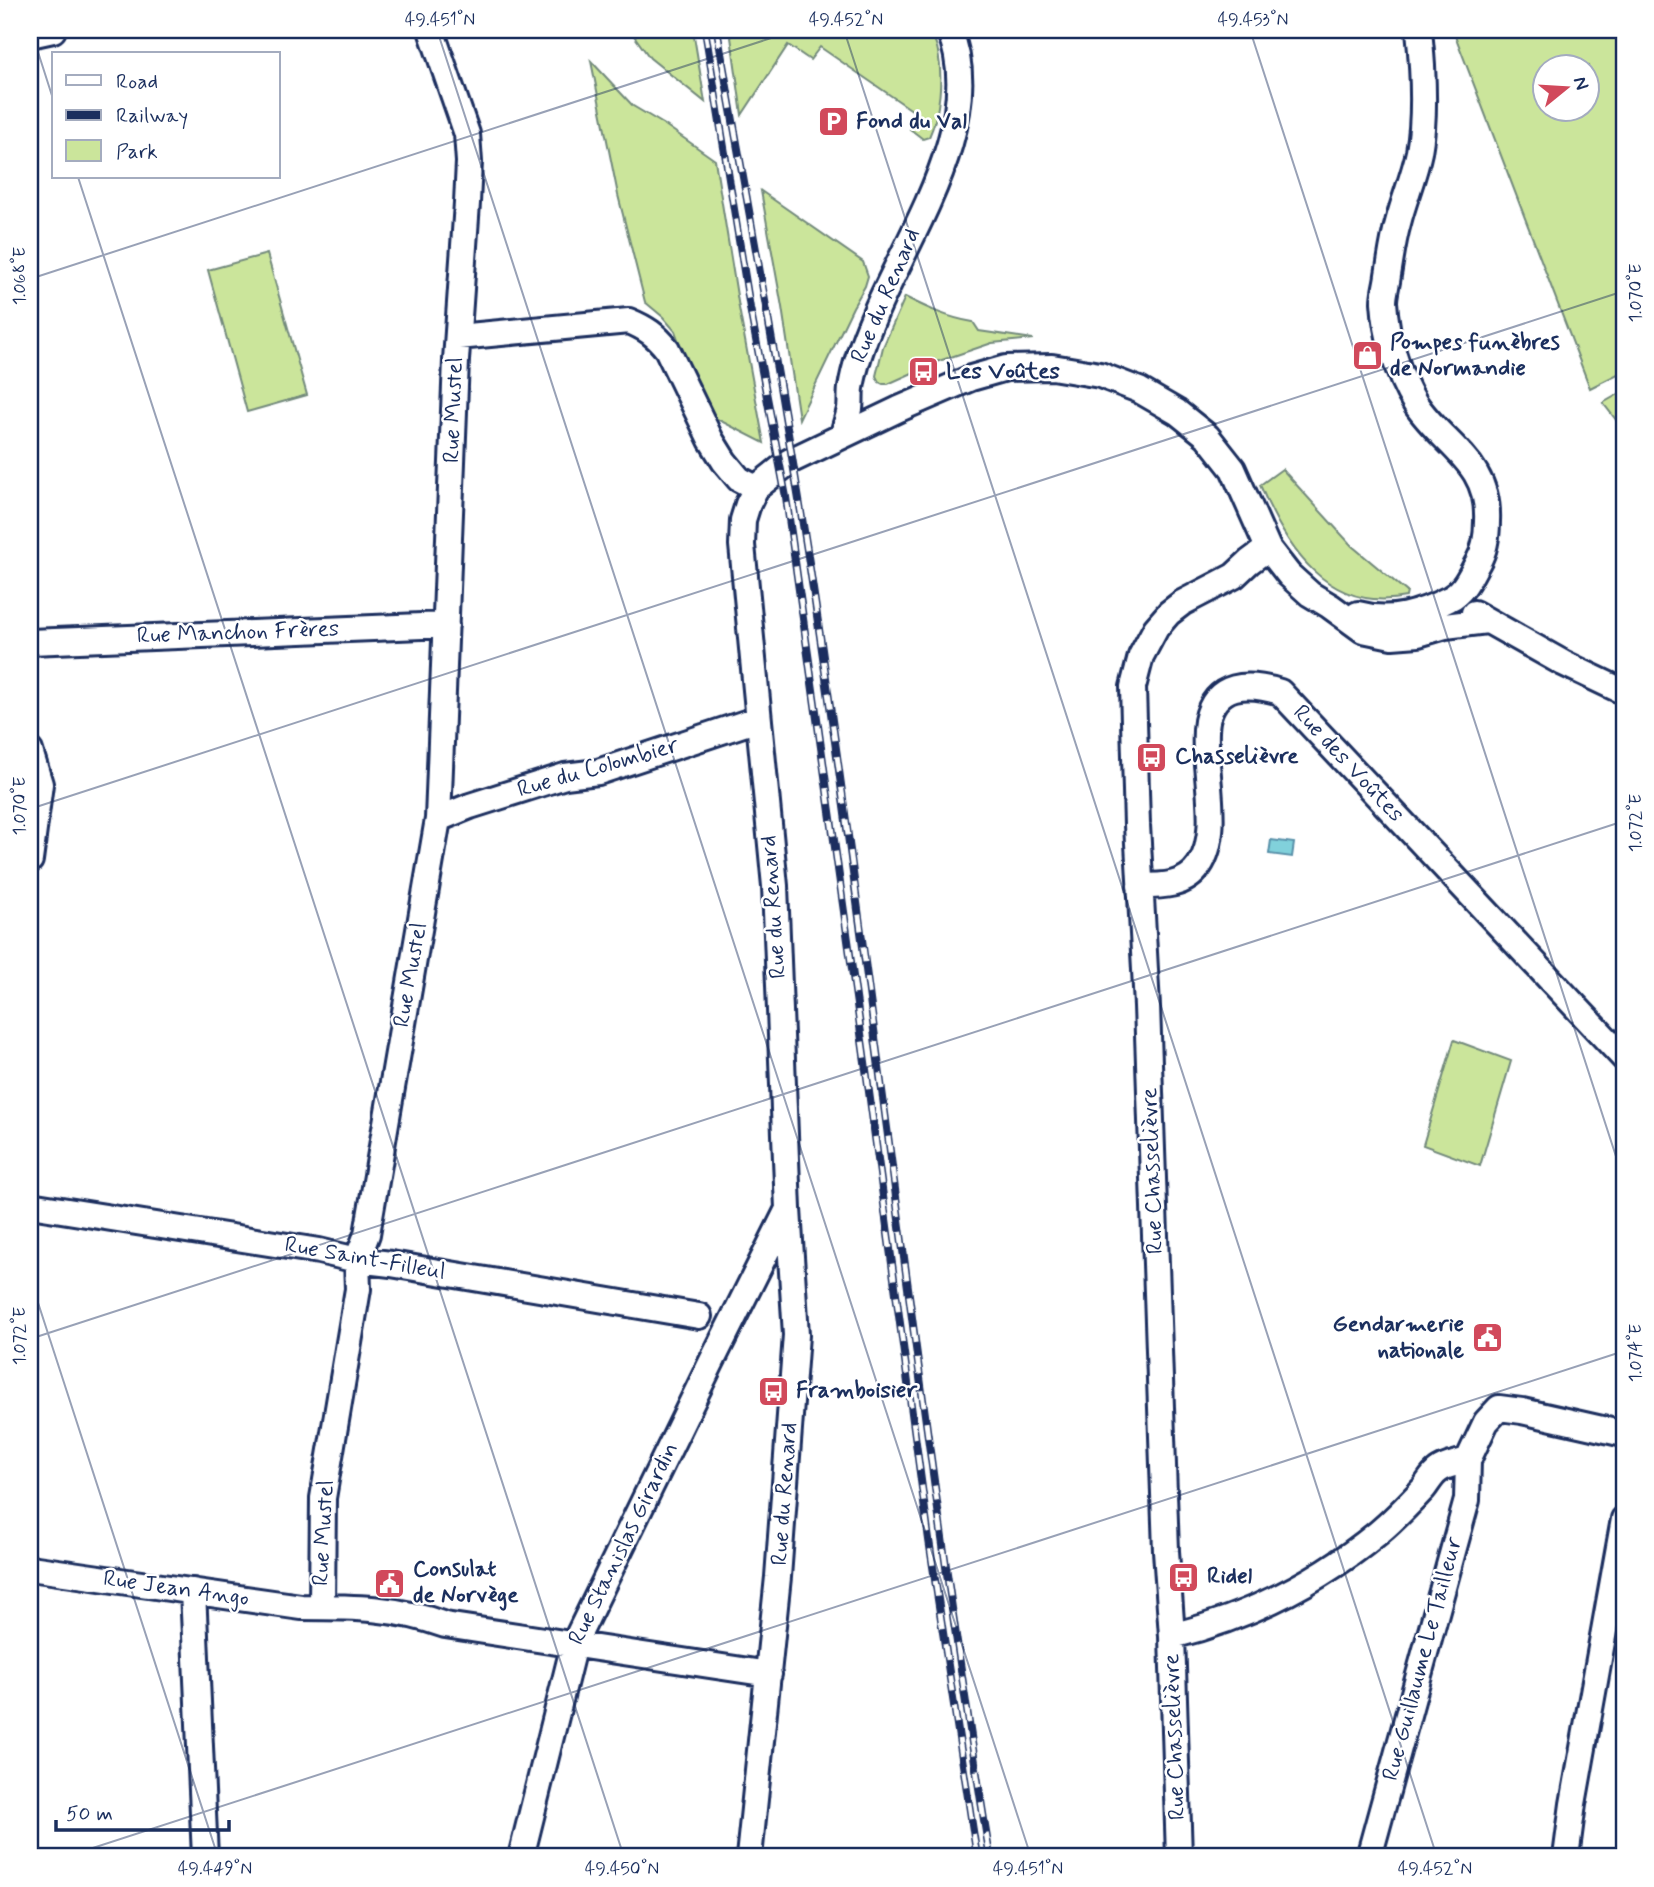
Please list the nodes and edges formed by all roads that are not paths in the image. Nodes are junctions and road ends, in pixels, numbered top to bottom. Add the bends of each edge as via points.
1 (53, 30) edge
2 (431, 30) edge
3 (949, 30) edge
4 (1419, 30) edge
5 (30, 35) edge
6 (458, 337) junction
7 (843, 435) junction
8 (756, 488) junction
9 (1268, 548) junction
10 (1458, 595) junction
11 (1330, 606) junction
12 (1487, 621) junction
13 (446, 625) junction
14 (30, 642) edge
15 (1624, 692) edge
16 (758, 719) junction
17 (30, 751) edge
18 (438, 819) junction
19 (30, 860) edge
20 (1140, 886) junction
21 (1624, 1058) edge
22 (30, 1205) edge
23 (788, 1209) junction
24 (357, 1260) junction
25 (792, 1269) junction
26 (751, 1284) junction
27 (699, 1316) dead end
28 (1624, 1434) edge
29 (1468, 1460) junction
30 (1624, 1519) edge
31 (30, 1568) edge
32 (193, 1591) junction
33 (322, 1607) junction
34 (1172, 1636) junction
35 (574, 1644) junction
36 (769, 1674) junction
37 (205, 1857) edge
38 (521, 1857) edge
39 (749, 1857) edge
40 (1179, 1857) edge
41 (1369, 1857) edge
42 (1566, 1857) edge

1 - 5 street
2 - 6 street, Rue Mustel via 467,134
3 - 7 street, Rue du Renard via 960,78 952,135 864,341
4 - 10 street via 1423,106 1419,151 1392,245 1384,300 1397,362 1415,402 1477,473 1484,491 1488,510 1482,554
6 - 8 street via 629,321 645,328 667,349 724,461 739,479
6 - 13 street, Rue Mustel
7 - 8 street, Rue du Renard via 790,461
7 - 9 street via 971,378 1006,368 1052,367 1101,375 1139,390 1207,436 1233,469
8 - 16 street, Rue du Renard via 743,520 742,545
9 - 11 street via 1289,575
9 - 20 street, Rue Chasselièvre via 1234,576 1169,613 1141,656 1133,687
10 - 11 street via 1430,610 1389,618
10 - 12 street via 1468,609
11 - 12 street via 1363,630 1392,636
12 - 15 street
13 - 14 street, Rue Manchon Frères
13 - 18 street, Rue Mustel
16 - 18 street, Rue du Colombier
16 - 23 street, Rue du Renard via 775,886
17 - 19 street via 40,784
18 - 24 street, Rue Mustel via 368,1234
20 - 21 street, Rue des Voûtes via 1186,879 1199,868 1207,850 1207,721 1214,701 1229,689 1247,685 1280,692
20 - 34 street, Rue Chasselièvre
22 - 24 street, Rue Saint-Filleul
23 - 25 street, Rue du Renard
23 - 26 street, Rue Stanislas Girardin
24 - 27 street, Rue Saint-Filleul
24 - 33 street, Rue Mustel via 358,1289 323,1499
25 - 26 street
25 - 36 street, Rue du Renard via 796,1335
26 - 35 street, Rue Stanislas Girardin
28 - 29 street via 1499,1408 1486,1422
29 - 34 street via 1437,1471 1379,1532 1306,1585 1234,1618
29 - 41 street, Rue Guillaume Le Tailleur via 1467,1500
30 - 42 street
31 - 32 street, Rue Jean Ango
32 - 33 street, Rue Jean Ango
32 - 37 street
33 - 35 street, Rue Jean Ango via 412,1614 445,1625
34 - 40 street, Rue Chasselièvre
35 - 36 street, Rue Jean Ango
35 - 38 street, Rue Stanislas Girardin
36 - 39 street, Rue du Renard

